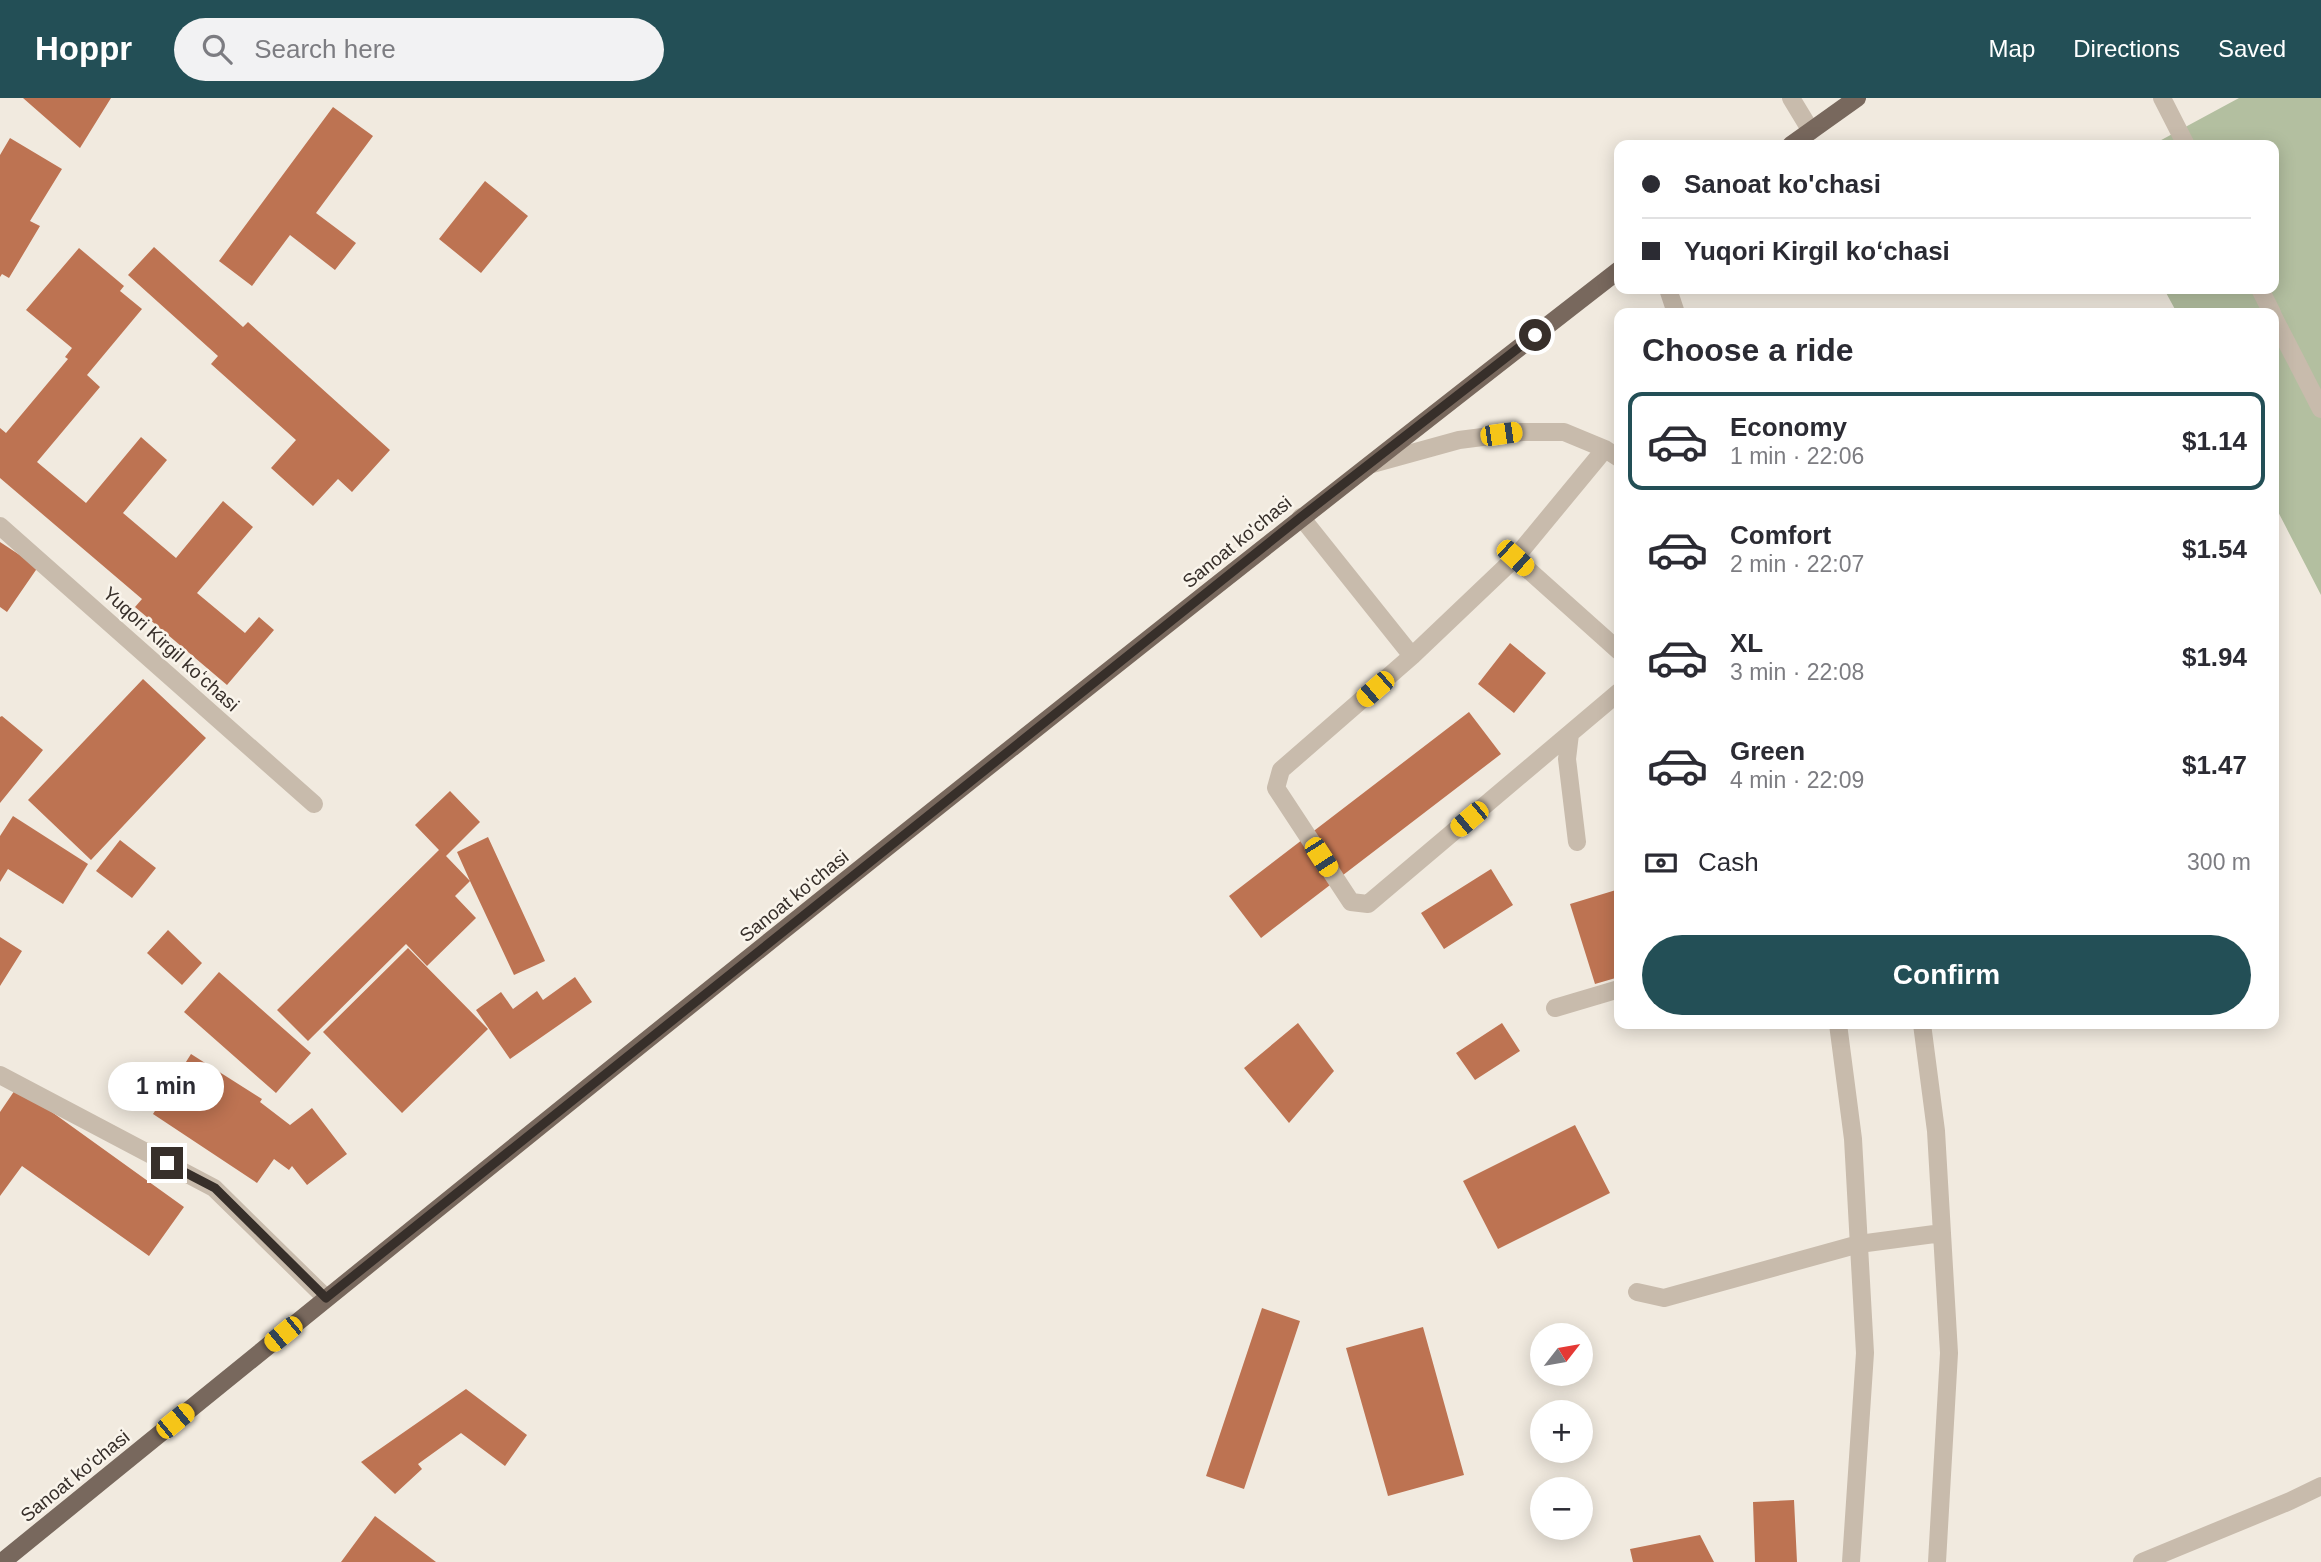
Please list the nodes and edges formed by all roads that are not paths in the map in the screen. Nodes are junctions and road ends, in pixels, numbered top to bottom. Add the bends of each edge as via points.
1 (1791, 98) edge
2 (1857, 98) edge
3 (2162, 98) edge
4 (1811, 131) junction
5 (1798, 140) edge
6 (2183, 140) edge
7 (1614, 274) edge
8 (2279, 326) edge
9 (2321, 409) edge
10 (1612, 454) edge
11 (1368, 465) junction
12 (1301, 517) junction
13 (0, 526) edge
14 (1515, 558) junction
15 (1614, 647) edge
16 (1412, 656) junction
17 (1614, 696) edge
18 (1570, 734) junction
19 (314, 804) dead end
20 (1577, 842) dead end
21 (1614, 991) edge
22 (1556, 1008) dead end
23 (1839, 1029) edge
24 (1923, 1029) edge
25 (0, 1075) edge
26 (1942, 1233) junction
27 (1859, 1244) junction
28 (1637, 1292) dead end
29 (326, 1298) junction
30 (2321, 1486) edge
31 (2, 1562) edge
32 (1851, 1562) edge
33 (1937, 1562) edge
34 (2142, 1562) edge

1 - 4 street
2 - 4 main road
3 - 6 street
4 - 5 main road
7 - 11 main road, Sanoat ko'chasi
8 - 9 street
10 - 11 street via 1564,432 1522,432 1459,440
10 - 14 street
11 - 12 main road, Sanoat ko'chasi
12 - 16 street
12 - 29 main road, Sanoat ko'chasi
13 - 19 street, Yuqori Kirgil koʻchasi
14 - 15 street
14 - 16 street
16 - 18 street via 1281,770 1276,788 1351,902 1368,904
17 - 18 street
18 - 20 street via 1567,759
21 - 22 street
23 - 27 street via 1853,1139
24 - 26 street via 1936,1131
25 - 29 street via 215,1188
26 - 27 street
26 - 33 street via 1949,1353
27 - 28 street via 1664,1298
27 - 32 street via 1865,1353
29 - 31 main road, Sanoat ko'chasi
30 - 34 street

